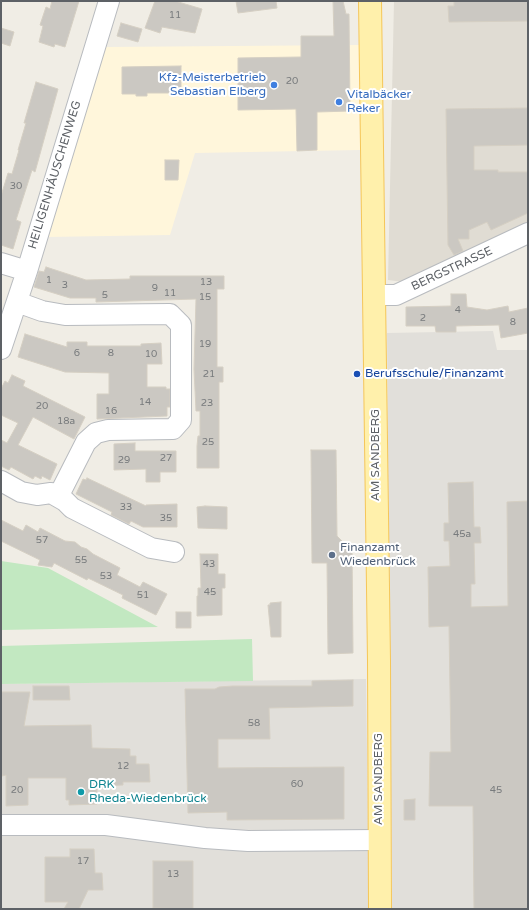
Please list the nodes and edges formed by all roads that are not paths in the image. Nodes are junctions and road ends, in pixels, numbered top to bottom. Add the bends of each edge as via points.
1 (109, 1) edge
2 (370, 1) edge
3 (528, 233) edge
4 (1, 263) edge
5 (27, 271) junction
6 (374, 295) junction
7 (17, 302) junction
8 (1, 349) edge
9 (1, 481) edge
10 (58, 497) junction
11 (174, 552) dead end
12 (1, 825) edge
13 (379, 840) junction
14 (380, 909) edge

1 - 5 street, HEILIGENHÄUSCHENWEG
2 - 6 main road, AM SANDBERG
3 - 6 street, BERGSTRASSE via 396,294
4 - 5 street
5 - 7 street, HEILIGENHÄUSCHENWEG
6 - 13 main road, AM SANDBERG
7 - 8 street, HEILIGENHÄUSCHENWEG
7 - 10 street via 42,311 65,315 170,314 181,326 181,420 173,429 108,430 96,433 86,442
9 - 10 street via 21,492 37,496 51,494
10 - 11 street via 72,508 151,548
12 - 13 street via 106,825 248,841
13 - 14 main road, AM SANDBERG

